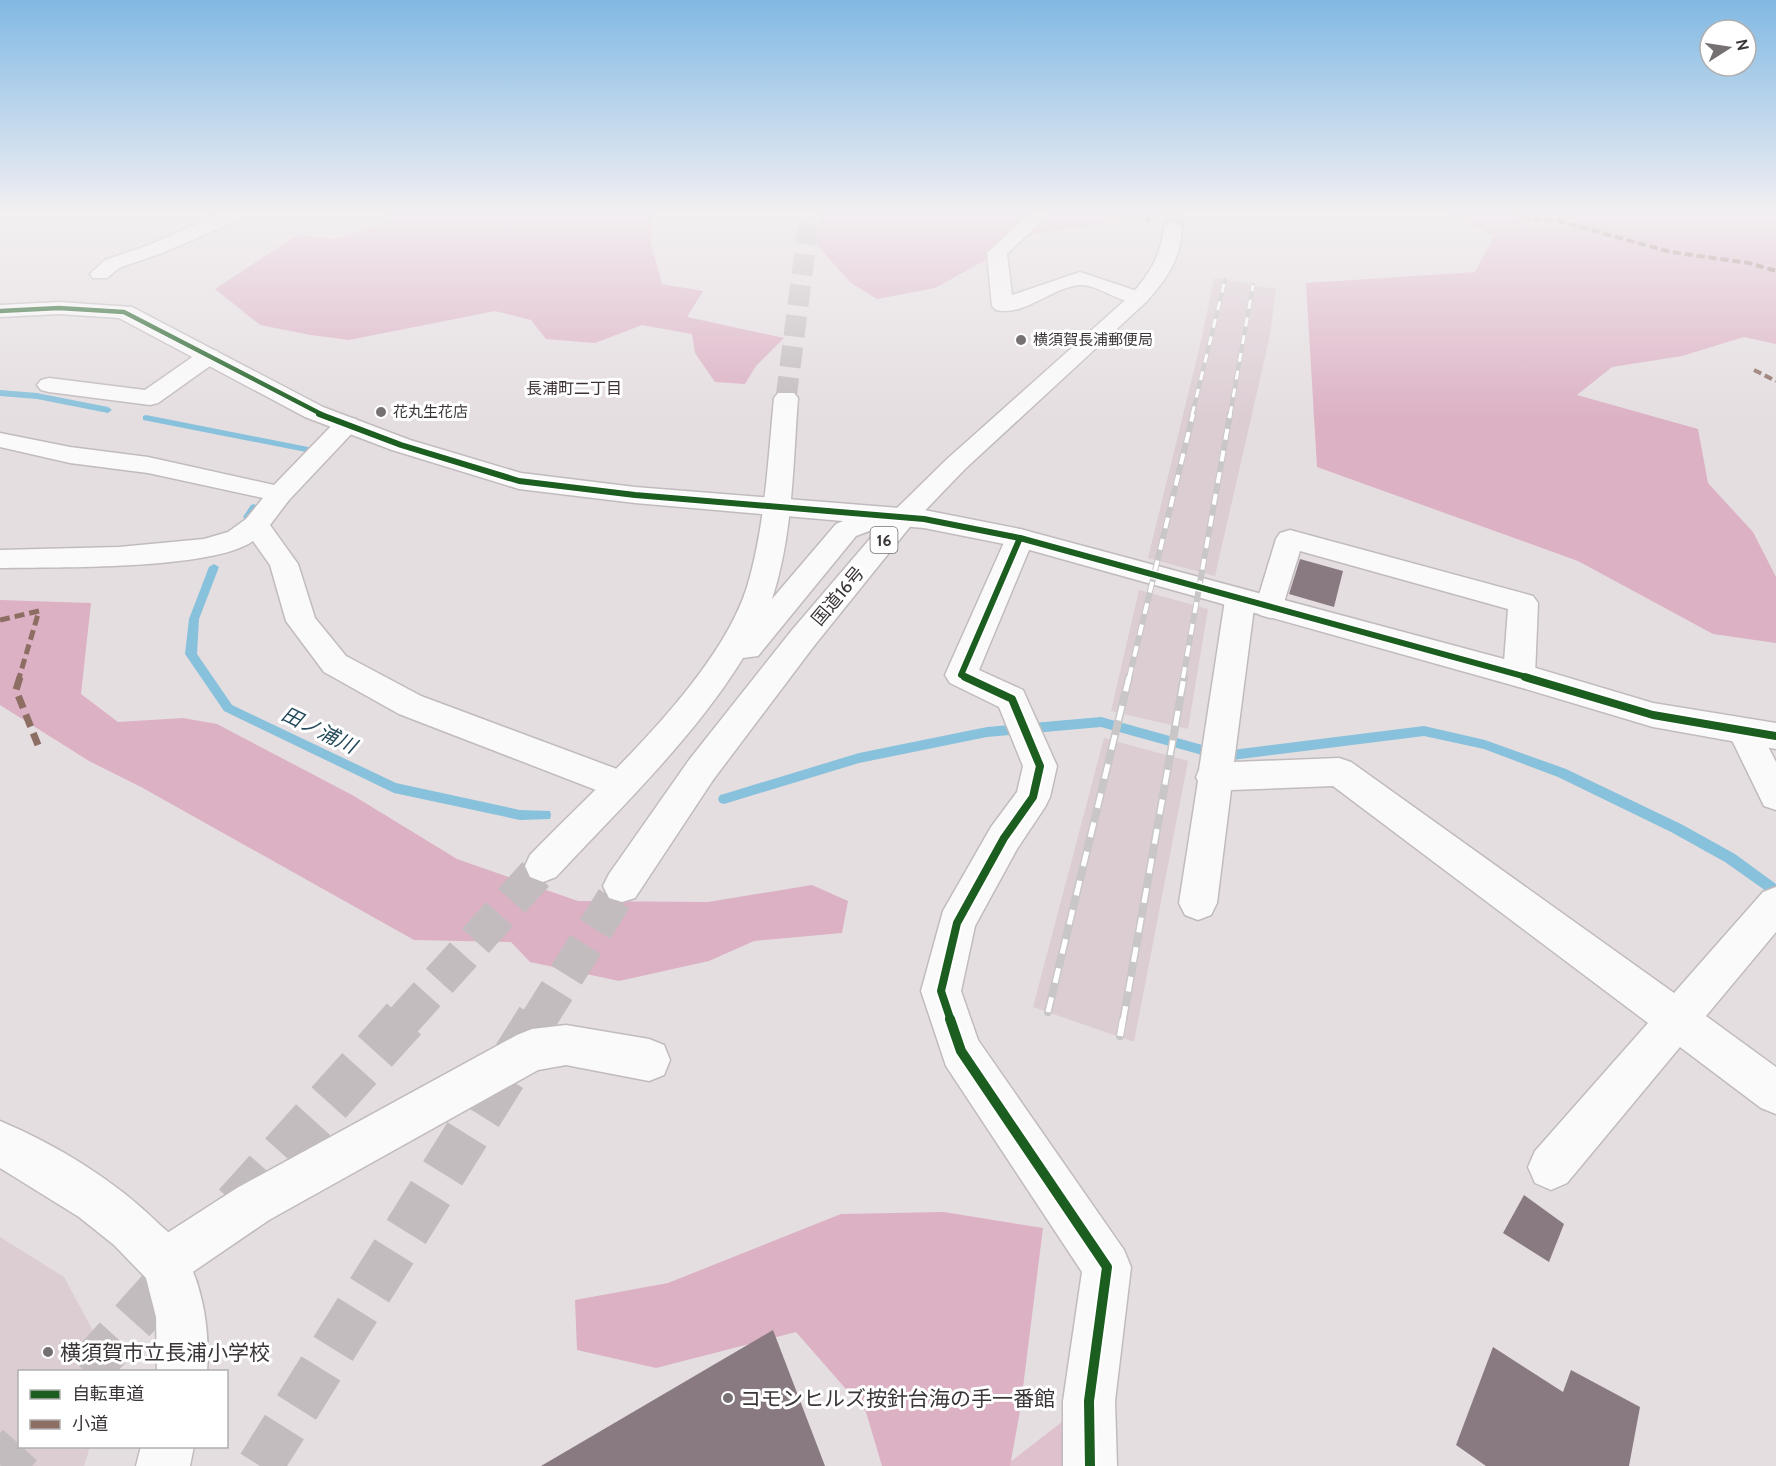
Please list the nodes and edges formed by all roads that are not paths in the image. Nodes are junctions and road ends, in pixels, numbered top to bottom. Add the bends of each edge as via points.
1 (1000, 281) edge
2 (1071, 281) edge
3 (1090, 281) edge
4 (1153, 281) edge
5 (1139, 298) junction
6 (0, 311) edge
7 (209, 356) junction
8 (49, 385) dead end
9 (786, 398) tunnel mouth
10 (347, 424) junction
11 (0, 440) edge
12 (280, 494) junction
13 (775, 505) junction
14 (903, 517) junction
15 (256, 525) junction
16 (1020, 538) junction
17 (0, 559) edge
18 (1255, 604) junction
19 (1519, 675) junction
20 (707, 688) junction
21 (1760, 734) edge
22 (1213, 777) junction
23 (621, 785) junction
24 (1776, 796) edge
25 (543, 866) tunnel mouth
26 (622, 886) tunnel mouth
27 (1198, 903) dead end
28 (1776, 904) edge
29 (1676, 1021) junction
30 (649, 1060) dead end
31 (1776, 1093) edge
32 (0, 1143) edge
33 (1551, 1167) dead end
34 (164, 1263) junction
35 (182, 1370) edge
36 (168, 1448) edge
37 (163, 1466) edge
38 (1090, 1466) edge

1 - 2 main road via 1003,306
3 - 5 main road
4 - 5 main road, 国道16号 / 16
5 - 14 main road, 国道16号 / 16
6 - 7 main road via 69,308 123,312
7 - 8 main road via 150,398
7 - 10 main road via 314,412
9 - 13 main road, 16
10 - 12 main road
10 - 13 main road via 400,445 519,481 635,495
11 - 12 main road via 70,455 148,465
12 - 15 main road
13 - 14 main road
13 - 20 main road, 16 via 761,588 743,633
14 - 16 main road via 956,523
14 - 20 main road, 16 via 870,519 846,530 736,661
14 - 26 main road, 国道16号 / 16 via 701,770
15 - 17 main road via 238,538 206,548 119,556
15 - 23 main road via 284,564 301,621 334,664 410,705
16 - 18 main road
16 - 38 main road via 961,675 1012,699 1040,766 1033,797 1004,838 957,923 941,990 961,1051 1107,1268 1089,1401
18 - 19 main road
18 - 19 main road via 1290,539 1523,603
18 - 22 main road
19 - 21 main road via 1653,715
20 - 23 main road, 16
21 - 24 main road
22 - 27 main road
22 - 29 main road via 1340,772
23 - 25 main road, 16
28 - 29 main road
29 - 31 main road
29 - 33 main road
30 - 34 main road via 566,1045 532,1050 254,1204
32 - 34 main road via 92,1197 130,1226
34 - 35 main road via 178,1304 184,1351
36 - 37 main road

